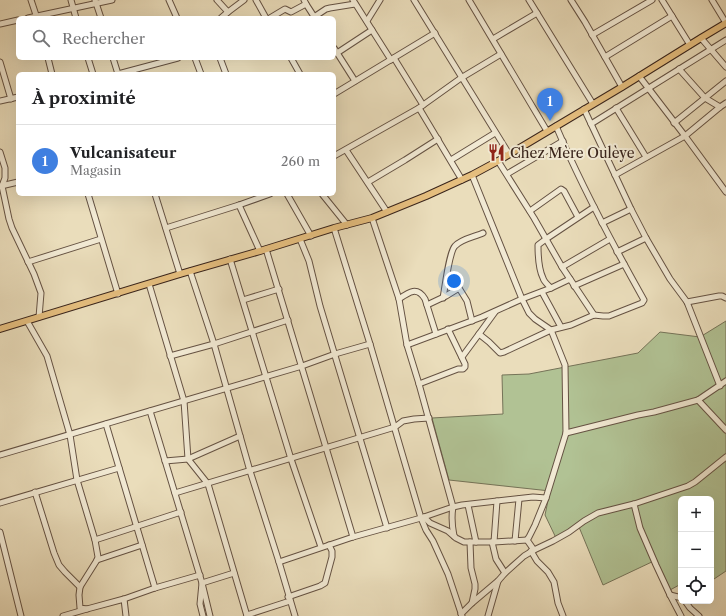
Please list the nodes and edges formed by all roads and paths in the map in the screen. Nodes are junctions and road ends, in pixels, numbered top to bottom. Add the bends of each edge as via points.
1 (31, 0) edge
2 (71, 0) edge
3 (112, 0) edge
4 (169, 0) edge
5 (217, 0) edge
6 (244, 0) edge
7 (256, 0) edge
8 (380, 0) edge
9 (414, 0) edge
10 (470, 0) edge
11 (529, 0) edge
12 (571, 0) edge
13 (652, 0) edge
14 (662, 0) edge
15 (712, 0) edge
16 (96, 2) edge
17 (305, 2) edge
18 (354, 2) edge
19 (73, 9) junction
20 (228, 12) junction
21 (536, 13) junction
22 (37, 16) edge
23 (42, 16) edge
24 (75, 16) edge
25 (100, 16) edge
26 (176, 16) edge
27 (223, 16) edge
28 (265, 16) edge
29 (273, 16) edge
30 (313, 16) edge
31 (316, 16) edge
32 (672, 16) junction
33 (16, 20) edge
34 (367, 21) junction
35 (726, 23) edge
36 (0, 24) edge
37 (372, 30) junction
38 (435, 33) junction
39 (592, 35) junction
40 (701, 38) junction
41 (492, 39) junction
42 (726, 40) edge
43 (690, 44) junction
44 (336, 49) edge
45 (711, 50) junction
46 (336, 52) edge
47 (501, 54) junction
48 (605, 57) junction
49 (392, 59) junction
50 (48, 60) edge
51 (89, 60) edge
52 (114, 60) edge
53 (170, 60) edge
54 (196, 60) edge
55 (221, 60) edge
56 (294, 60) edge
57 (0, 62) edge
58 (726, 68) edge
59 (679, 69) junction
60 (52, 72) edge
61 (92, 72) edge
62 (117, 72) edge
63 (126, 72) edge
64 (200, 72) edge
65 (225, 72) edge
66 (299, 72) edge
67 (639, 76) junction
68 (461, 78) junction
69 (355, 81) junction
70 (726, 81) edge
71 (622, 87) junction
72 (648, 88) junction
73 (336, 93) edge
74 (16, 98) edge
75 (705, 98) junction
76 (11, 99) junction
77 (0, 101) edge
78 (726, 103) edge
79 (593, 104) junction
80 (421, 106) junction
81 (720, 106) junction
82 (616, 108) junction
83 (584, 109) junction
84 (674, 123) junction
85 (591, 124) junction
86 (556, 126) junction
87 (547, 131) junction
88 (495, 133) junction
89 (685, 136) junction
90 (438, 139) junction
91 (563, 142) junction
92 (346, 150) junction
93 (0, 152) edge
94 (336, 154) edge
95 (509, 154) junction
96 (646, 157) junction
97 (451, 160) junction
98 (498, 161) junction
99 (507, 174) junction
100 (472, 175) junction
101 (615, 175) junction
102 (462, 180) junction
103 (16, 182) edge
104 (368, 182) junction
105 (1, 186) edge
106 (726, 192) edge
107 (89, 196) edge
108 (156, 196) edge
109 (265, 196) edge
110 (288, 196) edge
111 (324, 196) edge
112 (240, 205) junction
113 (594, 207) junction
114 (631, 209) junction
115 (530, 211) junction
116 (387, 212) junction
117 (578, 217) junction
118 (372, 218) junction
119 (602, 223) junction
120 (346, 225) junction
121 (166, 228) junction
122 (334, 228) junction
123 (483, 233) dead end
124 (311, 236) junction
125 (646, 238) junction
126 (101, 239) junction
127 (300, 239) junction
128 (546, 239) junction
129 (610, 239) junction
130 (263, 250) junction
131 (617, 252) junction
132 (230, 259) junction
133 (28, 262) junction
134 (624, 264) junction
135 (562, 267) junction
136 (190, 271) junction
137 (180, 274) junction
138 (570, 279) junction
139 (149, 284) junction
140 (574, 286) junction
141 (551, 288) junction
142 (279, 289) junction
143 (542, 292) junction
144 (118, 294) junction
145 (443, 298) junction
146 (726, 298) edge
147 (399, 299) junction
148 (522, 299) junction
149 (243, 300) junction
150 (687, 302) junction
151 (427, 305) junction
152 (495, 311) junction
153 (594, 315) junction
154 (39, 317) junction
155 (288, 320) junction
156 (27, 321) junction
157 (472, 321) junction
158 (561, 327) junction
159 (0, 329) edge
160 (448, 329) junction
161 (551, 330) junction
162 (252, 332) junction
163 (436, 334) junction
164 (479, 334) junction
165 (214, 344) junction
166 (370, 344) junction
167 (408, 344) junction
168 (335, 354) junction
169 (170, 356) junction
170 (462, 357) junction
171 (302, 366) junction
172 (266, 376) junction
173 (726, 382) edge
174 (419, 384) junction
175 (720, 386) junction
176 (226, 388) junction
177 (698, 400) junction
178 (184, 401) junction
179 (150, 411) junction
180 (429, 418) junction
181 (106, 424) junction
182 (395, 427) junction
183 (726, 430) edge
184 (566, 433) junction
185 (70, 434) junction
186 (240, 436) junction
187 (360, 438) junction
188 (326, 448) junction
189 (0, 455) edge
190 (726, 456) edge
191 (291, 458) junction
192 (188, 459) junction
193 (165, 461) junction
194 (119, 468) junction
195 (250, 471) junction
196 (77, 480) junction
197 (208, 484) junction
198 (35, 492) junction
199 (175, 494) junction
200 (546, 498) junction
201 (519, 499) junction
202 (496, 501) junction
203 (0, 503) edge
204 (634, 504) junction
205 (468, 505) junction
206 (453, 507) junction
207 (181, 512) junction
208 (423, 518) junction
209 (136, 527) junction
210 (387, 528) junction
211 (0, 532) edge
212 (454, 536) junction
213 (353, 537) junction
214 (95, 540) junction
215 (527, 540) junction
216 (515, 541) junction
217 (470, 542) junction
218 (476, 542) junction
219 (493, 542) junction
220 (329, 544) junction
221 (142, 545) junction
222 (321, 547) junction
223 (532, 551) junction
224 (97, 560) junction
225 (279, 562) junction
226 (505, 573) junction
227 (234, 574) junction
228 (200, 575) junction
229 (498, 581) junction
230 (202, 583) junction
231 (80, 587) junction
232 (155, 588) junction
233 (670, 595) junction
234 (678, 597) edge
235 (124, 599) junction
236 (289, 599) junction
237 (472, 603) junction
238 (687, 604) edge
239 (87, 609) junction
240 (247, 615) edge
241 (462, 615) edge
242 (21, 616) edge
243 (63, 616) edge
244 (126, 616) edge
245 (203, 616) edge
246 (210, 616) edge
247 (294, 616) edge
248 (488, 616) edge
249 (563, 616) edge
250 (681, 616) edge
251 (699, 616) edge

1 - 22 street
2 - 19 street
3 - 16 street
4 - 26 street
5 - 20 street
6 - 20 street
7 - 28 street
8 - 34 street
9 - 38 street
10 - 41 street
11 - 21 street
12 - 39 street
13 - 39 street
14 - 32 street
15 - 35 street
16 - 19 street
16 - 25 street
17 - 29 street via 291,12 285,9
17 - 30 street
18 - 31 street via 326,9
18 - 34 street
19 - 23 street
19 - 24 street
20 - 27 street
21 - 41 street
21 - 79 street
32 - 43 street
32 - 48 street
33 - 36 street
34 - 37 street
35 - 40 main road
37 - 44 street
37 - 49 street
38 - 49 street
38 - 68 street
39 - 48 street
40 - 43 main road
40 - 45 street
41 - 47 street
42 - 45 street
43 - 67 main road
45 - 58 street
45 - 59 street
46 - 69 street
47 - 68 street
47 - 87 street
48 - 71 street
49 - 69 street
49 - 80 street
50 - 60 street
51 - 61 street
52 - 62 street
53 - 63 street
54 - 64 street
55 - 65 street
56 - 66 street
57 - 76 street
59 - 72 street
59 - 75 street
67 - 71 main road
67 - 72 street
68 - 80 street
68 - 88 street
69 - 73 street
70 - 75 street
71 - 79 main road
72 - 82 street
72 - 84 street
74 - 76 street
75 - 81 street
75 - 84 street
76 - 77 street
78 - 81 street
79 - 83 main road
80 - 90 street
80 - 92 street
81 - 89 street
82 - 85 street
82 - 96 street
83 - 85 street
83 - 86 main road
84 - 89 street
85 - 101 street
86 - 87 main road
86 - 91 street
87 - 95 main road
88 - 95 street
88 - 97 street
89 - 96 street
89 - 106 street
90 - 97 street
90 - 104 street
91 - 99 street
91 - 113 street
92 - 94 street
92 - 104 street
93 - 105 street via 5,168 5,178
95 - 98 main road
96 - 101 street
97 - 102 street
98 - 99 street
98 - 100 main road
99 - 115 street
100 - 102 main road
100 - 148 street
101 - 114 street
102 - 116 main road
103 - 105 street
104 - 116 street
105 - 133 street via 12,228
107 - 126 street
108 - 121 street
109 - 112 street
110 - 124 street
111 - 120 street
112 - 121 street
112 - 130 street
113 - 117 street
113 - 119 street
114 - 119 street
114 - 125 street
115 - 117 street via 561,189
115 - 128 street
116 - 118 main road
117 - 128 street
118 - 120 main road
118 - 147 street
119 - 129 street
120 - 122 main road
121 - 137 street
122 - 124 main road
122 - 166 street
123 - 145 street via 453,247
124 - 127 main road
125 - 131 street
125 - 150 street
126 - 133 street
126 - 144 street
127 - 130 main road
127 - 168 street via 309,261
128 - 135 street
128 - 141 street via 538,245 538,258 543,278
129 - 131 street
129 - 135 street
130 - 132 main road
130 - 142 street
131 - 134 street
132 - 136 main road
132 - 149 street
133 - 154 street via 41,293
134 - 140 street
134 - 153 street via 644,302 609,316
135 - 138 street
136 - 137 main road
136 - 165 street
137 - 139 main road
138 - 140 street
138 - 141 street
139 - 144 main road
139 - 169 street
140 - 153 street
141 - 143 street
142 - 149 street
142 - 155 street
143 - 148 street
143 - 158 street
144 - 154 main road
145 - 151 street
145 - 157 street via 459,288 467,301
146 - 150 street via 719,296
147 - 151 street via 410,292 418,292 425,298
147 - 167 street
148 - 152 street
148 - 161 street via 535,319
149 - 162 street
150 - 175 street
151 - 163 street
152 - 157 street
152 - 164 street
153 - 158 street
154 - 156 main road
155 - 162 street
155 - 171 street
156 - 159 main road
156 - 185 street via 46,356
157 - 160 street
158 - 161 street
160 - 163 street
160 - 170 street
161 - 164 street via 500,353
161 - 184 street via 565,365
162 - 165 street
162 - 172 street
163 - 167 street
164 - 170 street
165 - 169 street
165 - 176 street
166 - 168 street
166 - 182 street
167 - 174 street
168 - 171 street
168 - 187 street
169 - 178 street
170 - 174 street via 465,364 463,369
171 - 172 street
171 - 188 street
172 - 176 street
172 - 191 street
173 - 175 street
174 - 180 street
175 - 177 street
176 - 178 street
176 - 186 street
177 - 183 street
177 - 184 street
178 - 179 street
178 - 192 street
179 - 181 street
179 - 193 street
180 - 182 street via 403,421
180 - 206 street
181 - 185 street
181 - 194 street
182 - 187 street
182 - 208 street
184 - 200 street
185 - 189 street
185 - 196 street
186 - 192 street
186 - 195 street
187 - 188 street
187 - 210 street
188 - 191 street
188 - 213 street
190 - 204 street via 688,486
191 - 195 street
191 - 222 street
192 - 193 street
192 - 197 street
193 - 199 street
194 - 196 street
194 - 209 street
195 - 197 street
195 - 225 street
196 - 198 street
196 - 214 street
197 - 199 street
197 - 227 street
198 - 203 street
198 - 231 street via 59,565
199 - 207 street
200 - 201 street
200 - 215 street
201 - 202 street
201 - 216 street
202 - 205 street
202 - 219 street
204 - 223 street via 598,513
204 - 233 street via 640,528
205 - 206 street
205 - 218 street
206 - 208 street
206 - 212 street via 451,524
207 - 209 street
207 - 228 street
208 - 210 street
208 - 212 street
208 - 241 street via 426,530 448,574
209 - 214 street
209 - 221 street
210 - 213 street
211 - 242 street
212 - 217 street via 464,542
213 - 220 street
214 - 224 street
215 - 216 street
215 - 223 street
216 - 219 street
217 - 218 street
217 - 237 street via 471,568 476,584
218 - 219 street
219 - 226 street via 496,559
220 - 222 street
220 - 236 street via 332,557 325,584
221 - 224 street
221 - 232 street
222 - 225 street
223 - 226 street
223 - 249 street via 554,582
224 - 231 street
225 - 236 street
226 - 229 street
227 - 230 street
227 - 240 street
228 - 230 street
228 - 232 street
229 - 237 street
229 - 248 street
230 - 245 street via 200,604
230 - 246 street
231 - 239 street via 80,608
232 - 235 street
233 - 234 street
233 - 250 street
235 - 239 street
235 - 244 street
236 - 240 street
236 - 247 street
237 - 241 street
238 - 251 street
239 - 243 street

